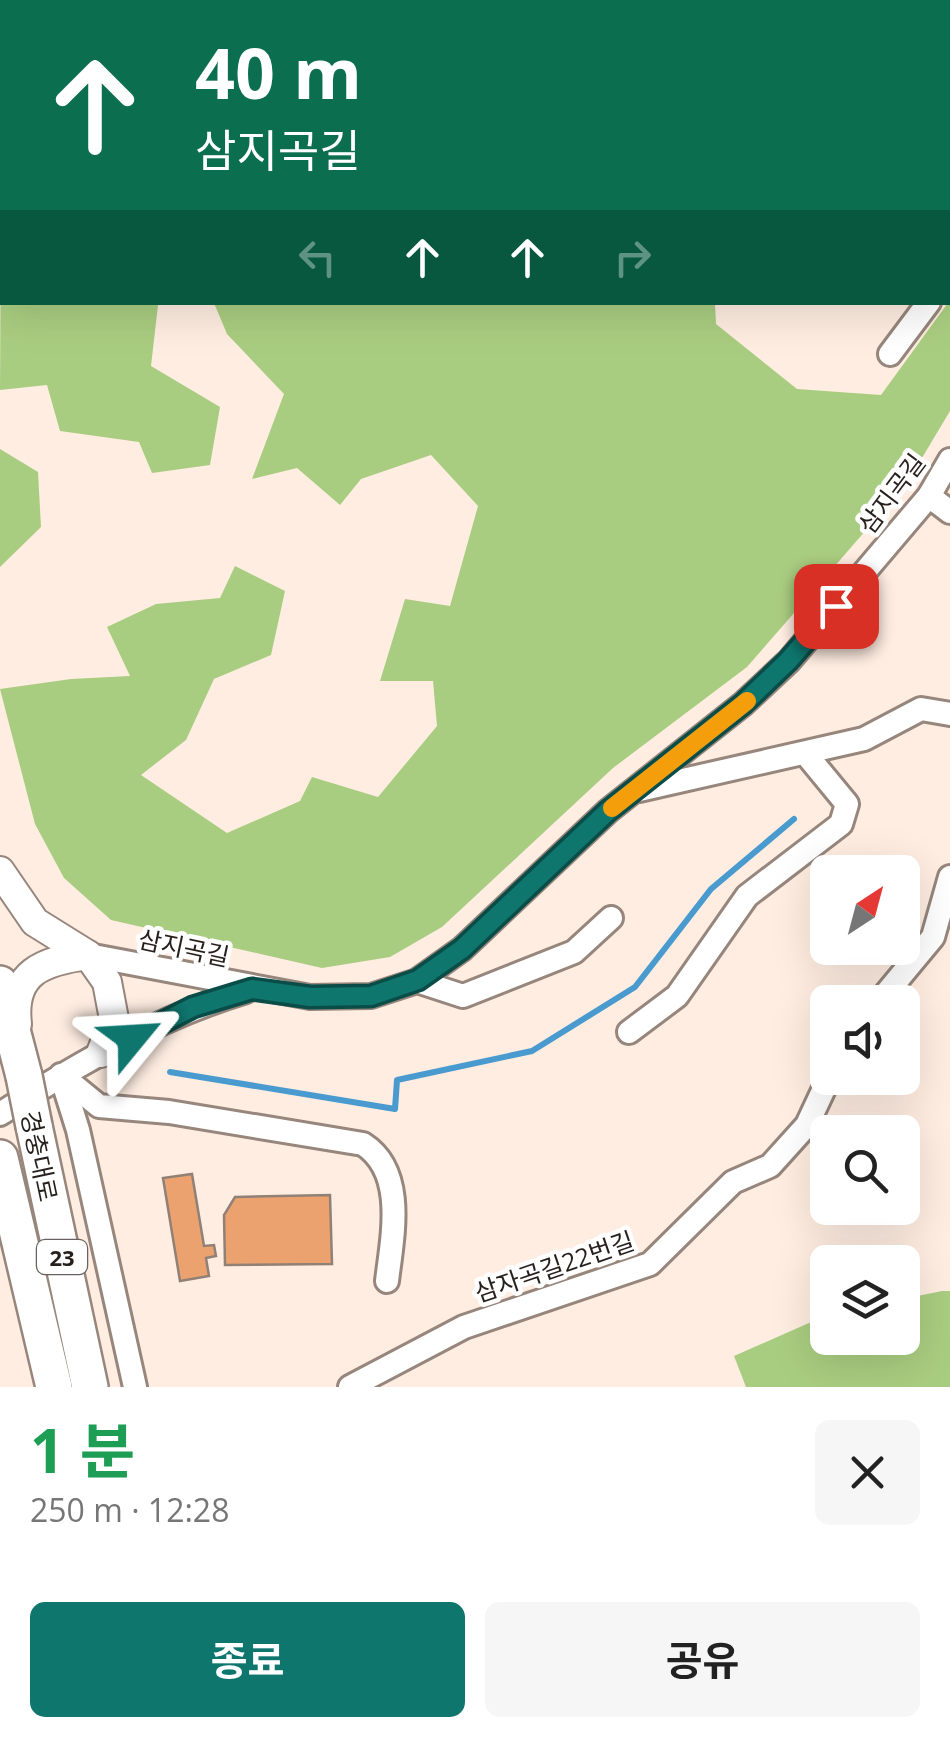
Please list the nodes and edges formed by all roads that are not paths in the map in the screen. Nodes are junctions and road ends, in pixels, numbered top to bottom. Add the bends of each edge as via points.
1 (927, 305) edge
2 (890, 354) dead end
3 (950, 460) edge
4 (929, 496) junction
5 (950, 512) edge
6 (950, 714) edge
7 (805, 752) junction
8 (631, 792) junction
9 (0, 871) edge
10 (950, 877) edge
11 (611, 918) dead end
12 (88, 955) junction
13 (418, 980) junction
14 (0, 984) edge
15 (893, 985) edge
16 (252, 989) junction
17 (630, 1032) dead end
18 (101, 1053) junction
19 (61, 1075) junction
20 (24, 1076) junction
21 (821, 1095) edge
22 (0, 1114) edge
23 (0, 1158) edge
24 (387, 1281) dead end
25 (54, 1387) edge
26 (90, 1387) edge
27 (135, 1387) edge
28 (350, 1387) edge

1 - 2 street
3 - 4 street, 삼지곡길
4 - 5 street
4 - 8 street, 삼지곡길 via 788,661
6 - 7 street via 921,709 864,739
7 - 8 street
7 - 17 street via 847,804 841,824 747,896 676,996
8 - 13 street, 삼지곡길 via 462,949
9 - 12 street via 35,922
10 - 15 street via 933,937
11 - 13 street via 574,952 463,996
12 - 16 street, 삼지곡길
12 - 18 street via 112,999 114,1020
12 - 20 street via 39,967 19,991
13 - 16 street, 삼지곡길 via 371,996
14 - 20 main road, 경충대로 / 23
16 - 18 street via 193,1007
18 - 19 street
19 - 22 street
19 - 24 street via 99,1106 169,1112 373,1150 392,1193
19 - 27 street
20 - 26 main road, 경충대로 / 23, bridge
21 - 28 street, 삼자곡길22번길 via 807,1125 770,1166 733,1182 650,1264 464,1327
23 - 25 main road, 경충대로 / 23

